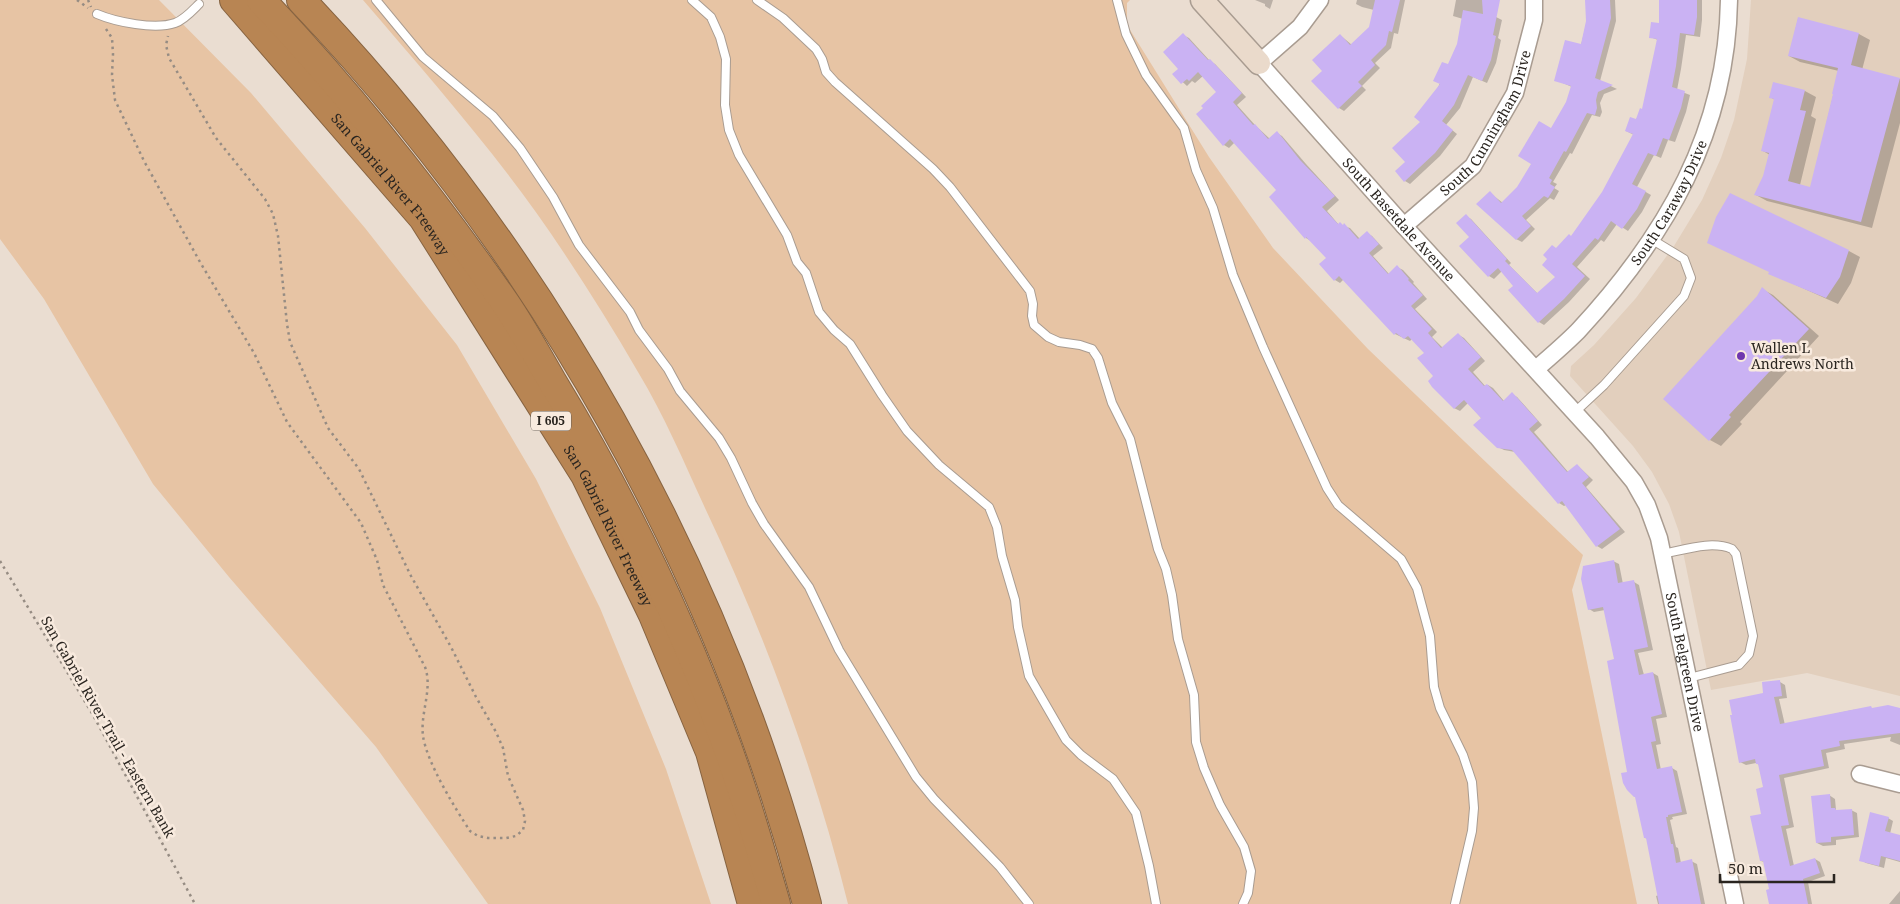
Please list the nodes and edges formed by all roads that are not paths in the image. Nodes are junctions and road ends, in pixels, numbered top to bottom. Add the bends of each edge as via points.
1 (280, 0) edge
2 (301, 0) edge
3 (376, 0) edge
4 (692, 0) edge
5 (757, 0) edge
6 (1117, 0) edge
7 (1202, 0) edge
8 (1320, 0) edge
9 (1534, 0) edge
10 (1729, 0) edge
11 (244, 1) edge
12 (200, 4) dead end
13 (97, 14) road end
14 (1259, 63) junction
15 (1404, 226) junction
16 (1651, 239) junction
17 (1536, 369) junction
18 (1575, 412) junction
19 (1597, 437) joint
20 (1662, 554) junction
21 (1689, 678) junction
22 (1860, 774) dead end
23 (1900, 784) edge
24 (752, 904) edge
25 (776, 904) edge
26 (793, 904) edge
27 (807, 904) edge
28 (1028, 904) edge
29 (1156, 904) edge
30 (1243, 904) edge
31 (1455, 904) edge
32 (1735, 904) edge

1 - 26 highway via 432,174 492,258 578,392 666,558 696,629 760,796
2 - 27 highway via 408,121 478,212 542,306 606,411 674,544 726,660 769,777
3 - 28 lane via 423,57 493,116 520,148 553,197 579,245 630,312 680,391 719,438 764,524 809,587 839,650 916,777 1000,867
4 - 29 lane via 711,17 720,37 726,59 725,104 729,130 739,155 787,235 820,312 850,344 907,431 939,465 989,508 997,527 1015,600 1029,676 1066,740 1081,756 1113,779 1136,814
5 - 30 lane via 783,18 816,49 826,72 835,82 933,169 966,205 1030,290 1034,325 1060,342 1092,349 1098,358 1112,403 1130,439 1168,577 1178,639 1194,695 1196,742 1220,805 1244,847 1251,871
6 - 31 lane via 1126,34 1146,75 1184,128 1233,275 1327,488 1338,506 1400,559 1417,588 1430,636 1434,687 1472,782 1472,831
7 - 14 street, South Basetdale Avenue
8 - 14 street via 1300,27
9 - 15 street, South Cunningham Drive via 1534,20 1515,92 1474,166
10 - 16 street, South Caraway Drive via 1725,58 1703,143 1682,189
11 - 24 highway, San Gabriel River Freeway / I 605 via 423,218 585,475 653,615 710,752
11 - 25 highway via 310,52 393,149 507,306 570,411 619,499 693,659 748,810
12 - 13 lane via 174,24 147,25
14 - 15 street, South Basetdale Avenue
15 - 17 street, South Basetdale Avenue
16 - 17 street, South Caraway Drive via 1577,332
16 - 18 lane via 1684,259 1691,278 1684,296 1604,385
17 - 18 street, South Basetdale Avenue
18 - 19 street, South Basetdale Avenue
19 - 20 street, South Belgreen Drive via 1634,482 1647,505
20 - 21 street, South Belgreen Drive
20 - 21 lane via 1700,546 1718,546 1732,549 1736,554 1753,636 1749,654 1740,665
21 - 32 street, South Belgreen Drive
22 - 23 street

